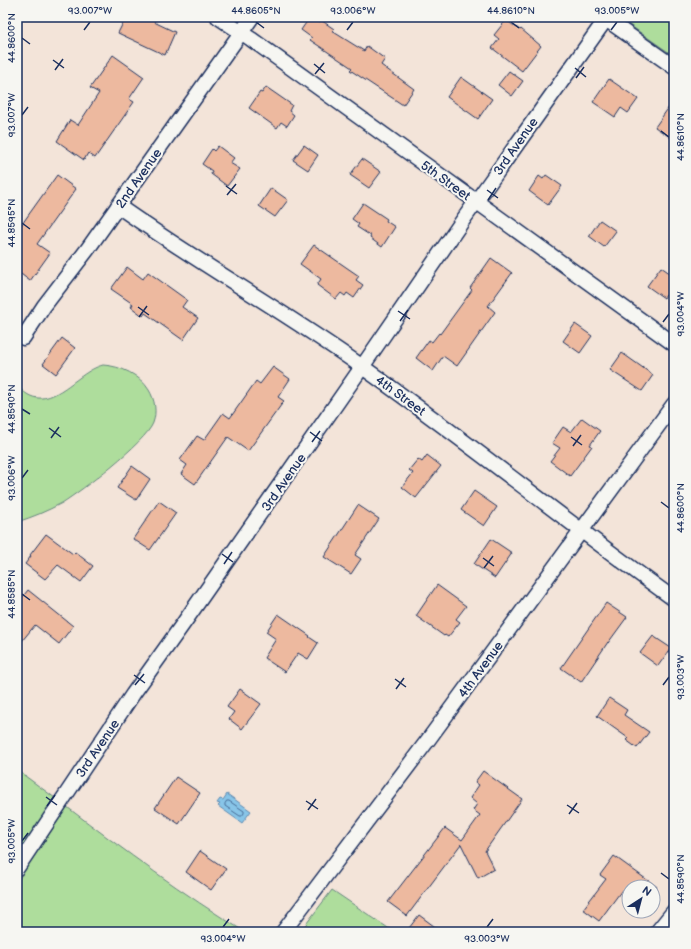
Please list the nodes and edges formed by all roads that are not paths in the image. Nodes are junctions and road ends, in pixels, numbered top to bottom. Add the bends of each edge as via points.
1 (218, 17) edge
2 (252, 17) edge
3 (605, 18) edge
4 (241, 32) junction
5 (674, 67) edge
6 (476, 201) junction
7 (118, 206) junction
8 (23, 338) dead end
9 (674, 344) edge
10 (362, 367) junction
11 (674, 404) edge
12 (581, 531) junction
13 (674, 599) edge
14 (17, 868) edge
15 (674, 911) edge
16 (283, 932) edge
17 (657, 932) edge

1 - 4 street, 5th Street
2 - 4 street, 2nd Avenue
3 - 5 street
3 - 6 street, 3rd Avenue
4 - 6 street, 5th Street
4 - 7 street, 2nd Avenue
6 - 9 street, 5th Street
6 - 10 street, 3rd Avenue
7 - 8 street, 2nd Avenue
7 - 10 street, 4th Street
10 - 12 street, 4th Street
10 - 14 street, 3rd Avenue via 129,700
11 - 12 street, 4th Avenue
12 - 13 street, 4th Street
12 - 16 street, 4th Avenue
15 - 17 street

